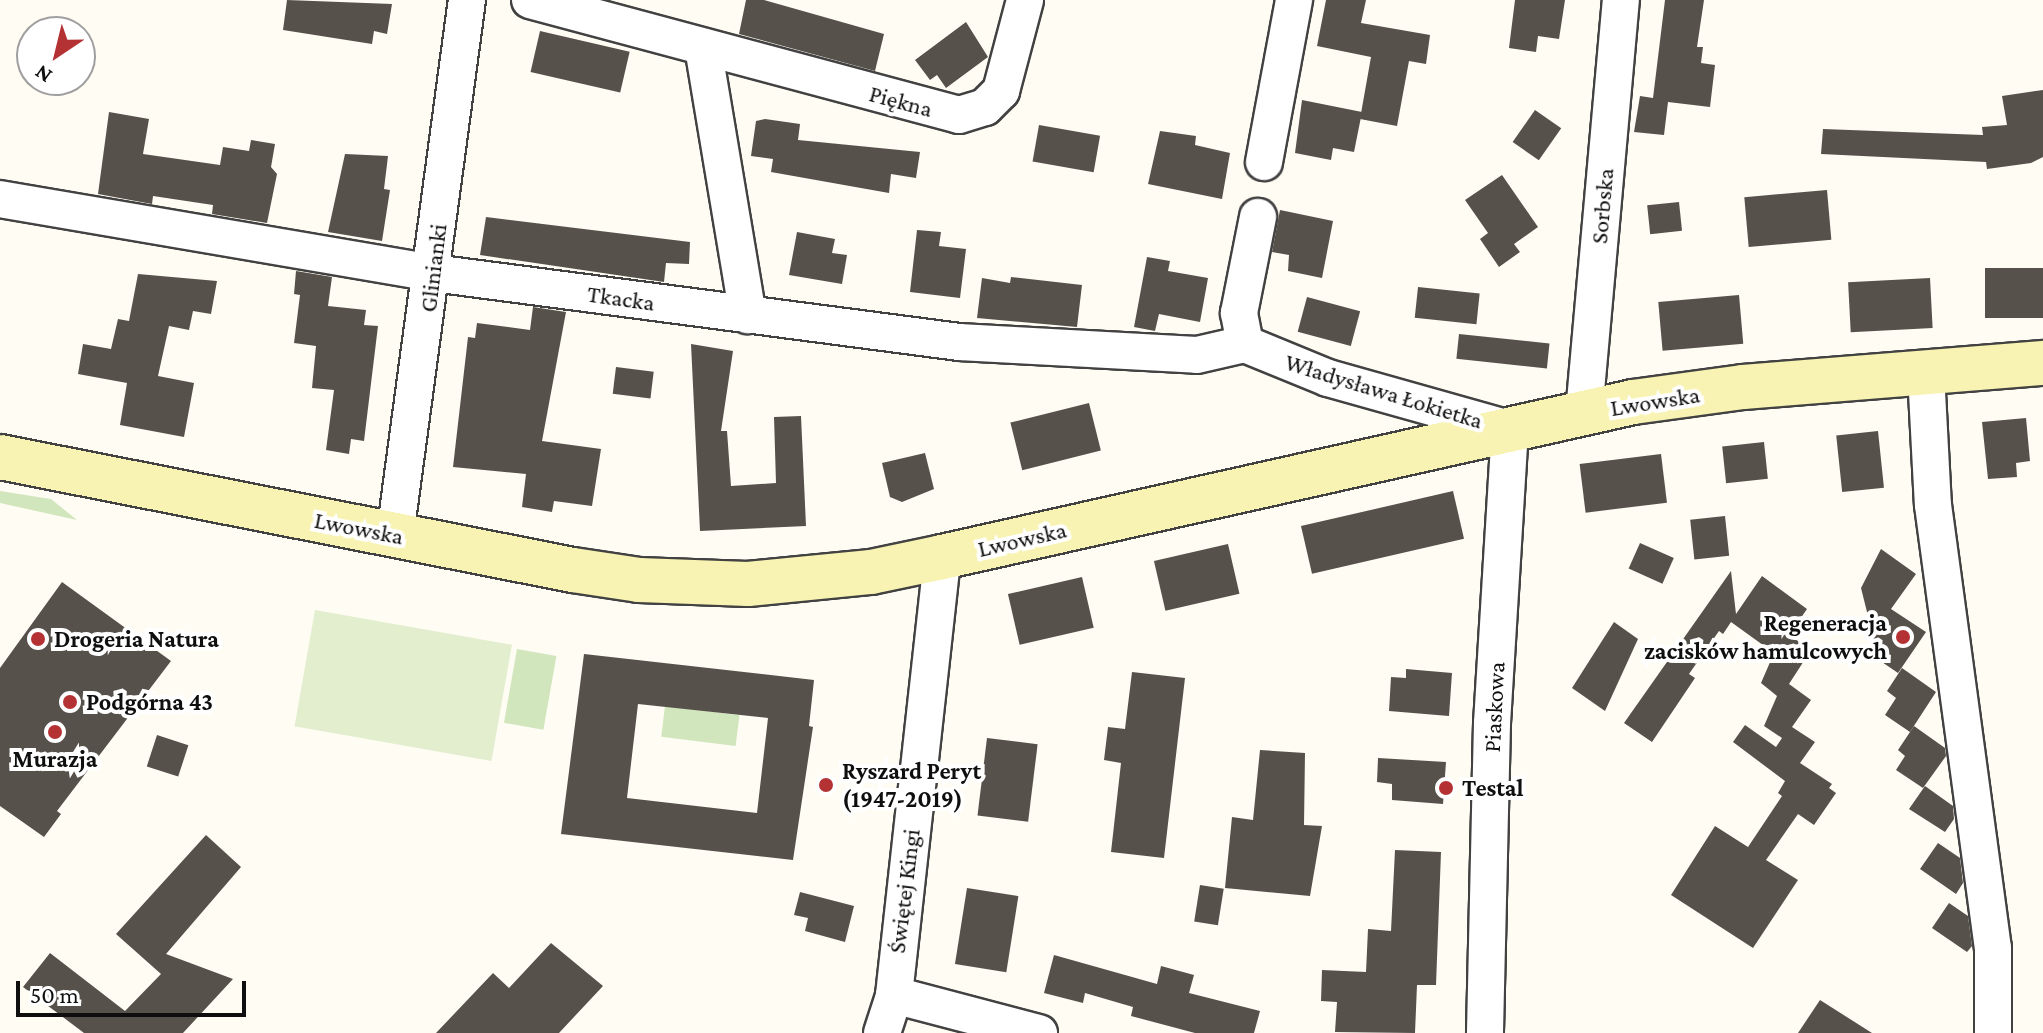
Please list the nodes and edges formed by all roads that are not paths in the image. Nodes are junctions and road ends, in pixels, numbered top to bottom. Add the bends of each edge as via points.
1 (467, 0) edge
2 (530, 0) edge
3 (1025, 0) edge
4 (1294, 0) edge
5 (1621, 0) edge
6 (703, 47) junction
7 (1264, 162) dead end
8 (0, 199) edge
9 (1258, 217) dead end
10 (433, 273) junction
11 (748, 315) junction
12 (1245, 344) junction
13 (2043, 363) edge
14 (1926, 373) junction
15 (1584, 413) junction
16 (1510, 429) junction
17 (0, 457) edge
18 (395, 535) junction
19 (942, 557) junction
20 (894, 995) junction
21 (882, 1033) edge
22 (1039, 1033) edge
23 (1485, 1033) edge
24 (1993, 1033) edge

1 - 10 street, Glinianki
2 - 6 street, Piękna
3 - 6 street, Piękna via 1001,91 985,107 959,115
4 - 7 street
5 - 15 street, Sorbska
6 - 11 street
8 - 10 street, Tkacka
9 - 12 street via 1239,313
10 - 11 street, Tkacka
10 - 18 street, Glinianki
11 - 12 street, Tkacka via 1068,351 1197,355
12 - 16 street, Władysława Łokietka via 1328,378
13 - 14 street, Lwowska
14 - 15 street, Lwowska via 1743,387
14 - 24 street via 1933,505 1993,948
15 - 16 street, Lwowska
16 - 19 street, Lwowska
16 - 23 street, Piaskowa via 1492,723
17 - 18 street, Lwowska
18 - 19 street, Lwowska via 573,570 697,584 798,581
19 - 20 street, Świętej Kingi
20 - 21 street, Świętej Kingi
20 - 22 street

